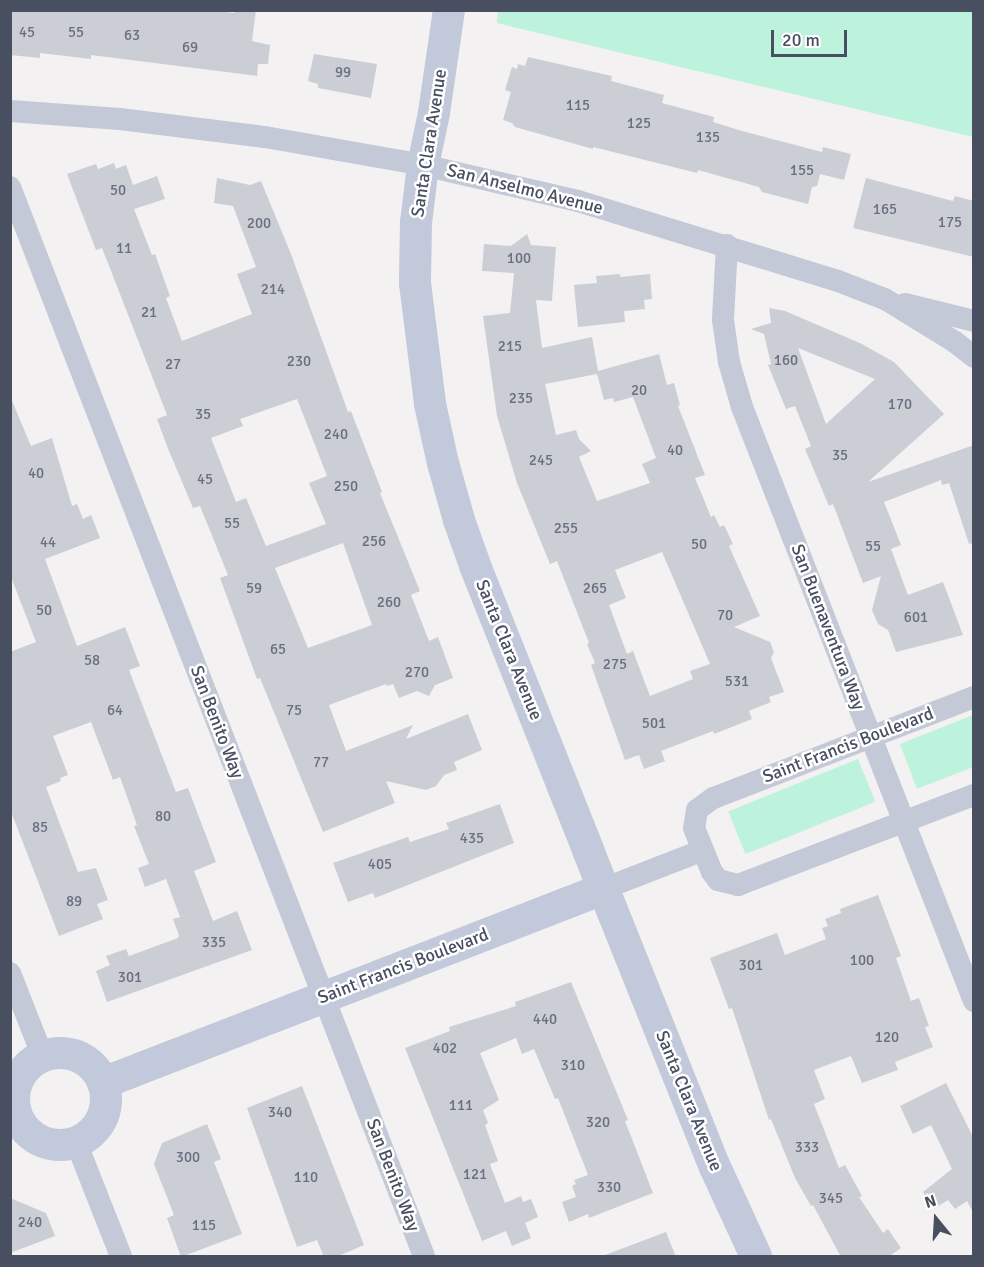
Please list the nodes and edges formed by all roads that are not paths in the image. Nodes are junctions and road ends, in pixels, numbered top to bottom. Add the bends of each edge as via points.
1 (449, 10) edge
2 (10, 111) edge
3 (423, 165) junction
4 (10, 187) edge
5 (726, 245) junction
6 (885, 299) junction
7 (974, 321) edge
8 (974, 357) edge
9 (974, 696) edge
10 (870, 737) junction
11 (974, 795) edge
12 (904, 822) junction
13 (703, 850) junction
14 (603, 889) junction
15 (10, 973) edge
16 (324, 997) junction
17 (974, 1000) edge
18 (43, 1057) junction
19 (103, 1083) junction
20 (14, 1118) edge
21 (76, 1142) junction
22 (121, 1257) edge
23 (424, 1257) edge
24 (756, 1257) edge

1 - 3 main road, Santa Clara Avenue
2 - 3 street, San Anselmo Avenue via 222,131
3 - 5 street, San Anselmo Avenue via 578,201
3 - 14 main road, Santa Clara Avenue via 416,223 416,283 430,404 443,463 476,568
4 - 16 street, San Benito Way
5 - 6 street, San Anselmo Avenue
5 - 10 street, San Buenaventura Way via 723,320 729,362 742,407
6 - 7 street, San Anselmo Avenue
6 - 8 street, San Anselmo Avenue
9 - 10 street, Saint Francis Boulevard
10 - 12 street, San Buenaventura Way
10 - 13 street, Saint Francis Boulevard via 704,803 694,819
11 - 12 street, Saint Francis Boulevard
12 - 13 street, Saint Francis Boulevard via 738,885 718,880
12 - 17 street, San Buenaventura Way
13 - 14 street, Saint Francis Boulevard
14 - 16 main road, Saint Francis Boulevard
14 - 24 main road, Santa Clara Avenue via 715,1167
15 - 18 street
16 - 19 main road, Saint Francis Boulevard
16 - 23 street, San Benito Way
18 - 19 main road via 61,1053 79,1058 93,1068
18 - 20 main road via 28,1067 18,1081
19 - 21 main road via 106,1101 102,1118 91,1133
20 - 21 main road via 42,1141 58,1145
21 - 22 street

